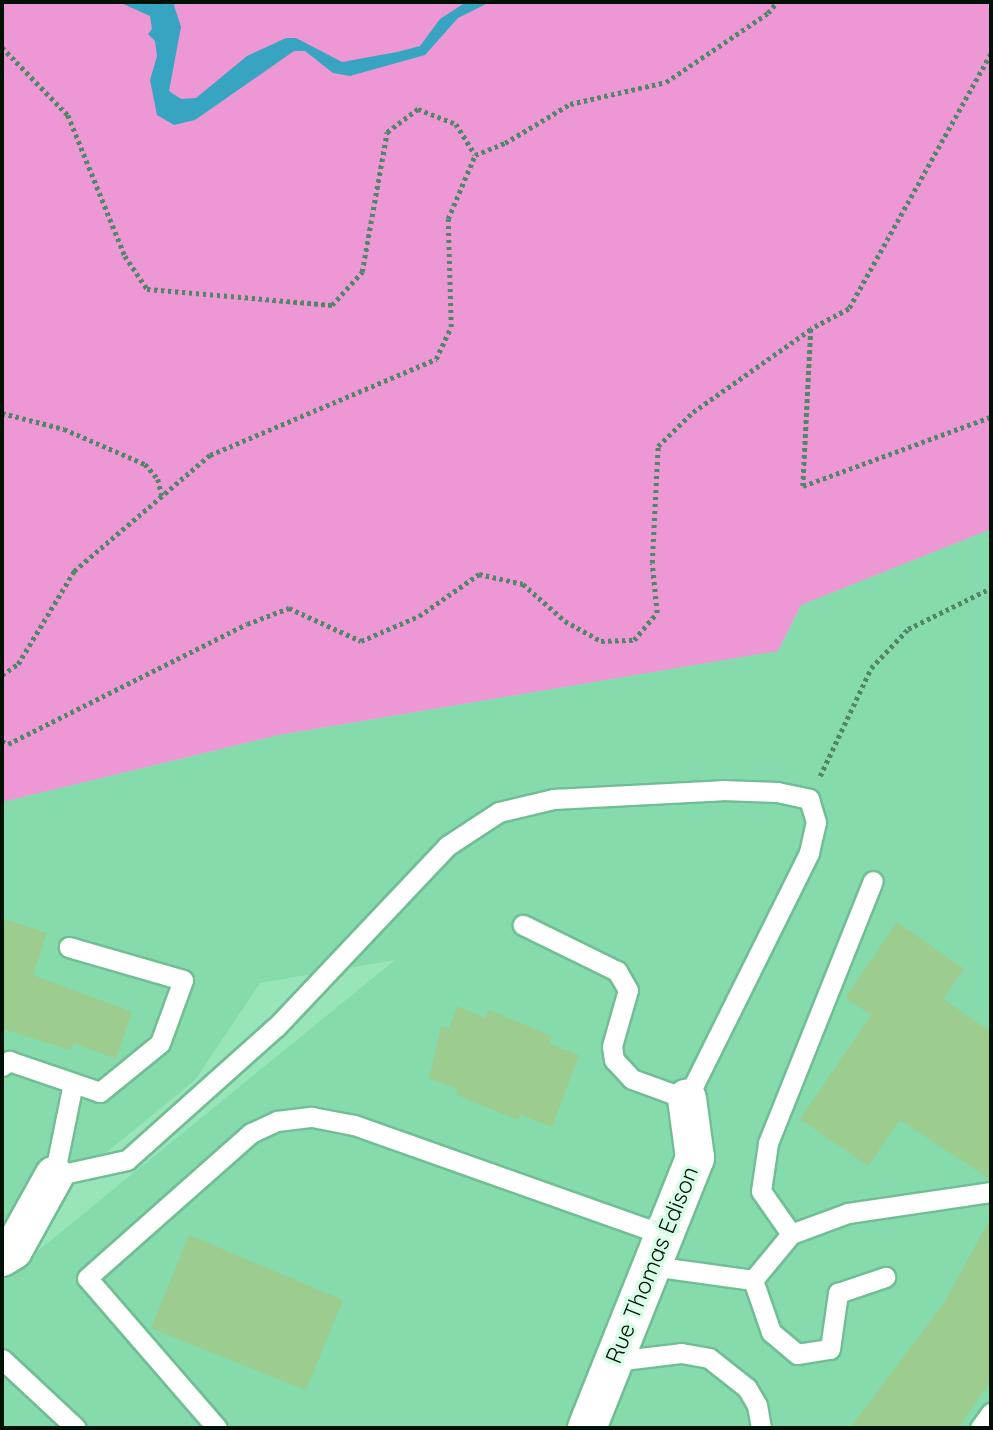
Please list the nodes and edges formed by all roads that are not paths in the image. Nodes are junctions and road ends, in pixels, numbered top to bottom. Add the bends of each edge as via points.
1 (873, 881) dead end
2 (523, 925) dead end
3 (69, 947) dead end
4 (2, 1066) edge
5 (73, 1083) junction
6 (688, 1099) junction
7 (54, 1176) junction
8 (991, 1192) edge
9 (791, 1234) junction
10 (658, 1250) junction
11 (2, 1257) edge
12 (885, 1277) dead end
13 (753, 1280) junction
14 (2, 1359) edge
15 (615, 1361) junction
16 (991, 1413) edge
17 (76, 1428) edge
18 (217, 1428) edge
19 (587, 1428) edge
20 (761, 1428) edge
21 (980, 1428) edge

1 - 9 lane via 768,1143 761,1192
2 - 6 lane via 617,971 628,990 612,1045 614,1060 632,1079
3 - 5 lane via 183,980 160,1043 100,1092
4 - 5 lane via 9,1061
5 - 7 lane
6 - 7 lane via 809,853 816,822 809,799 777,792 722,790 553,799 499,812 447,846 276,1027 127,1160
6 - 10 street, Rue Thomas Edison via 695,1158
7 - 11 street via 13,1251
8 - 9 lane via 848,1213
9 - 13 lane
10 - 13 lane
10 - 15 street, Rue Thomas Edison
10 - 18 lane via 354,1125 312,1117 277,1121 251,1133 87,1279
12 - 13 lane via 838,1293 830,1349 797,1354 771,1332
14 - 17 lane
15 - 19 street, Rue Thomas Edison
15 - 20 lane via 681,1353 709,1359 747,1388 757,1405
16 - 21 lane

